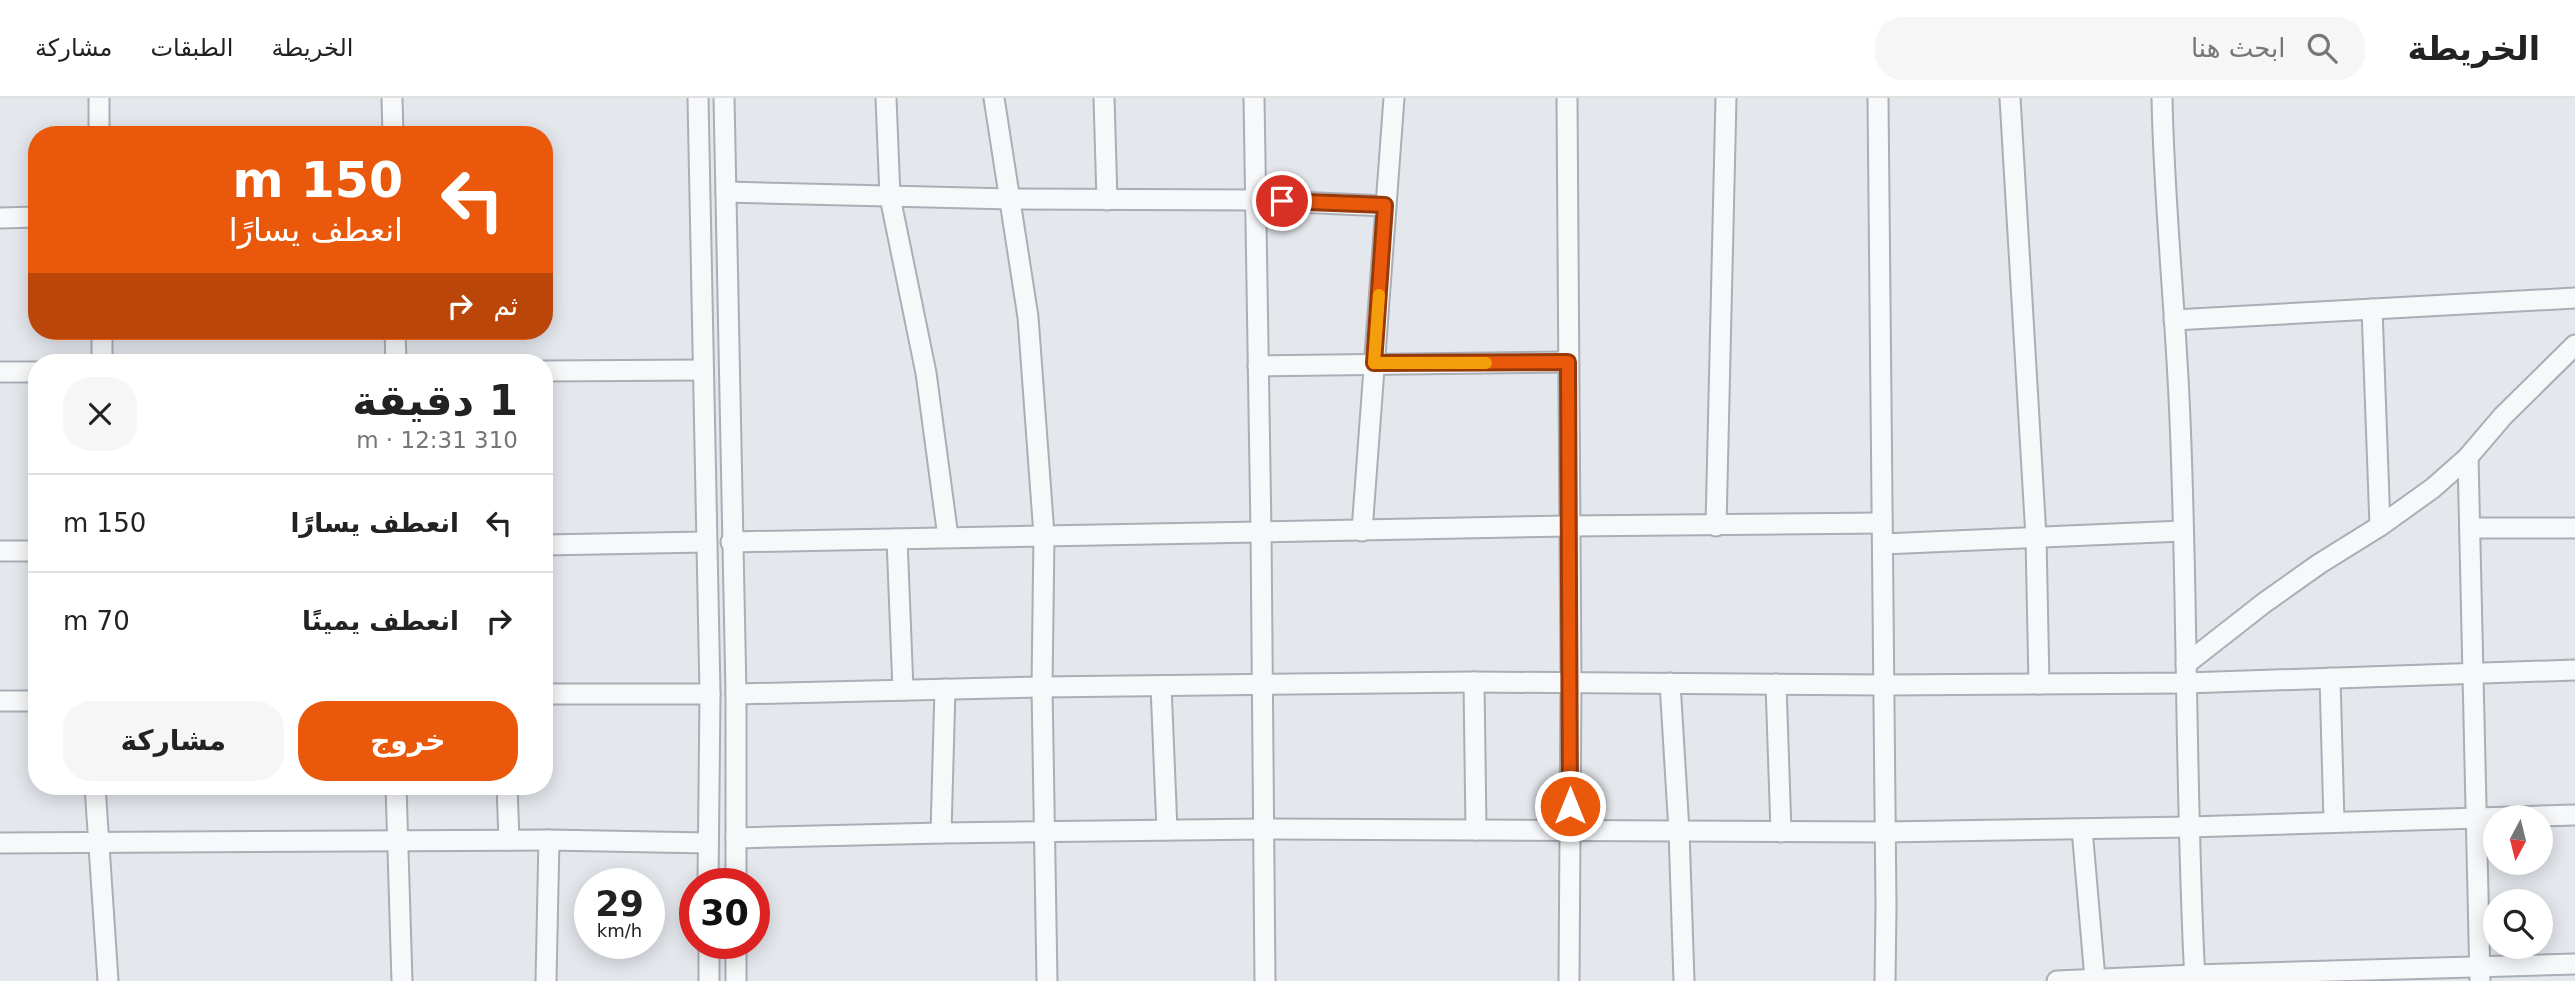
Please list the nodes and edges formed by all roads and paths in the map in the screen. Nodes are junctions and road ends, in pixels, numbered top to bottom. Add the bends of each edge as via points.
1 (99, 98) edge
2 (392, 98) edge
3 (698, 98) edge
4 (724, 98) edge
5 (886, 98) edge
6 (994, 98) edge
7 (1104, 98) edge
8 (1254, 98) edge
9 (1394, 98) edge
10 (1567, 98) edge
11 (1726, 98) edge
12 (1878, 98) edge
13 (2010, 98) edge
14 (2162, 98) edge
15 (99, 126) edge
16 (393, 126) edge
17 (726, 192) junction
18 (890, 197) junction
19 (1012, 200) junction
20 (1107, 200) junction
21 (1256, 200) junction
22 (1385, 205) junction
23 (28, 217) edge
24 (0, 218) edge
25 (2575, 298) edge
26 (2372, 309) junction
27 (2174, 320) junction
28 (2575, 345) edge
29 (1568, 362) junction
30 (1374, 363) junction
31 (1258, 366) junction
32 (703, 370) junction
33 (553, 371) edge
34 (0, 372) edge
35 (28, 372) edge
36 (2468, 457) junction
37 (1882, 523) junction
38 (1569, 526) junction
39 (1716, 526) junction
40 (2380, 526) junction
41 (2470, 528) junction
42 (2575, 528) edge
43 (1362, 531) junction
44 (2183, 531) junction
45 (1261, 532) junction
46 (1044, 536) junction
47 (948, 537) junction
48 (2036, 537) junction
49 (897, 539) junction
50 (705, 542) junction
51 (732, 542) junction
52 (1883, 544) junction
53 (553, 545) edge
54 (0, 551) edge
55 (28, 551) edge
56 (2575, 670) edge
57 (2474, 672) junction
58 (2186, 674) junction
59 (2330, 678) junction
60 (1474, 682) junction
61 (1571, 683) junction
62 (1670, 683) junction
63 (1776, 684) junction
64 (2039, 684) junction
65 (1263, 685) junction
66 (1884, 685) junction
67 (1161, 686) junction
68 (1042, 687) junction
69 (945, 689) junction
70 (903, 690) junction
71 (553, 694) edge
72 (710, 694) junction
73 (736, 694) junction
74 (0, 701) edge
75 (28, 701) edge
76 (95, 795) edge
77 (396, 795) edge
78 (507, 795) edge
79 (2575, 815) edge
80 (2477, 817) junction
81 (2334, 822) junction
82 (2189, 827) junction
83 (1263, 829) junction
84 (2081, 829) junction
85 (1167, 830) junction
86 (1476, 830) junction
87 (1045, 831) junction
88 (1570, 831) junction
89 (1679, 831) junction
90 (942, 832) junction
91 (1781, 832) junction
92 (1885, 832) junction
93 (736, 838) junction
94 (509, 840) junction
95 (549, 840) junction
96 (396, 841) junction
97 (98, 842) junction
98 (0, 843) edge
99 (708, 843) junction
100 (708, 868) edge
101 (736, 868) edge
102 (709, 959) edge
103 (736, 959) edge
104 (2575, 964) edge
105 (2480, 975) edge
106 (2195, 978) edge
107 (2095, 979) edge
108 (108, 981) edge
109 (402, 981) edge
110 (546, 981) edge
111 (709, 981) edge
112 (736, 981) edge
113 (1047, 981) edge
114 (1265, 981) edge
115 (1569, 981) edge
116 (1684, 981) edge
117 (1885, 981) edge
118 (2057, 981) edge

1 - 15 street
2 - 16 street
3 - 32 street
4 - 17 street
5 - 18 street
6 - 19 street
7 - 20 street
8 - 21 street
9 - 22 street
10 - 29 street
11 - 39 street
12 - 37 street
13 - 48 street
14 - 27 street
17 - 18 street
17 - 51 street
18 - 19 street
18 - 47 street via 926,373
19 - 20 street
19 - 46 street via 1028,317
20 - 21 street
21 - 22 street
21 - 31 street
22 - 30 street
23 - 24 street
25 - 26 street
26 - 27 street
26 - 40 street
27 - 44 street
28 - 36 street via 2528,389
29 - 30 street
29 - 38 street
30 - 31 street
30 - 43 street
31 - 45 street
32 - 33 street
32 - 50 street
34 - 35 street
36 - 40 street
36 - 41 street
37 - 39 street
37 - 52 street
38 - 39 street
38 - 43 street
38 - 61 street
40 - 58 street via 2264,603
41 - 42 street
41 - 57 street
43 - 45 street
44 - 48 street
44 - 58 street
45 - 46 street
45 - 65 street
46 - 47 street
46 - 68 street
47 - 49 street
48 - 52 street
48 - 64 street
49 - 51 street
49 - 70 street
50 - 53 street
50 - 72 street
51 - 73 street
52 - 66 street
54 - 55 street
56 - 57 street
57 - 59 street
57 - 80 street
58 - 59 street
58 - 64 street
58 - 82 street
59 - 81 street
60 - 61 street
60 - 65 street
60 - 86 street
61 - 62 street
61 - 88 street
62 - 63 street
62 - 89 street
63 - 66 street
63 - 91 street
64 - 66 street
65 - 67 street
65 - 83 street
66 - 92 street
67 - 68 street
67 - 85 street
68 - 69 street
68 - 87 street
69 - 70 street
69 - 90 street
70 - 73 street
71 - 72 street
72 - 99 street
73 - 93 street
74 - 75 street
76 - 97 street
77 - 96 street
78 - 94 street
79 - 80 street
80 - 81 street
80 - 105 street
81 - 82 street
82 - 84 street
82 - 106 street
83 - 85 street
83 - 86 street
83 - 114 street
84 - 92 street
84 - 107 street
85 - 87 street
86 - 88 street
87 - 90 street
87 - 113 street
88 - 89 street
88 - 115 street
89 - 91 street
89 - 116 street
90 - 93 street
91 - 92 street
92 - 117 street
93 - 101 street
94 - 95 street
94 - 96 street
95 - 99 street
95 - 110 street
96 - 97 street
96 - 109 street
97 - 98 street
97 - 108 street
99 - 100 street
102 - 111 street
103 - 112 street
104 - 105 street
105 - 106 street
106 - 107 street
107 - 118 street

